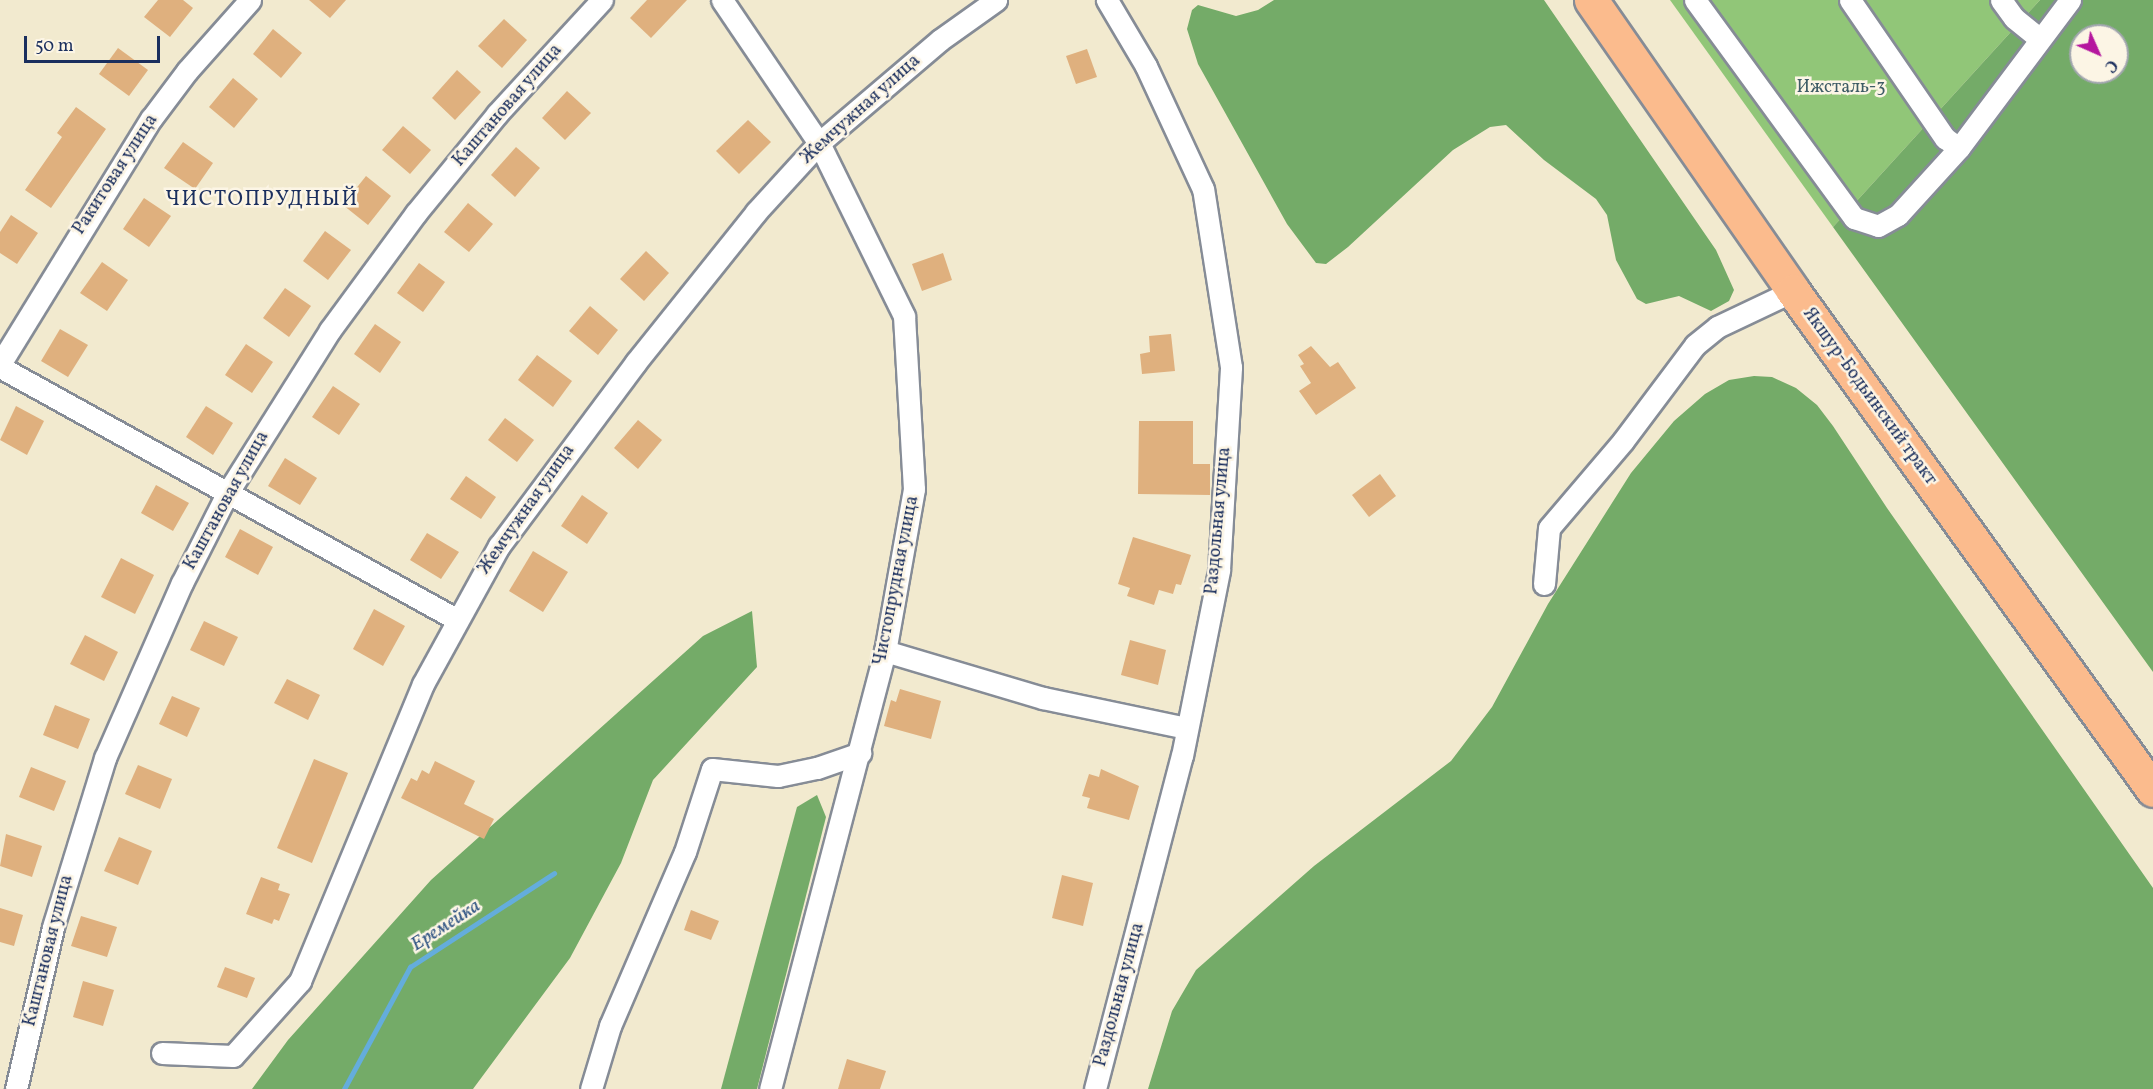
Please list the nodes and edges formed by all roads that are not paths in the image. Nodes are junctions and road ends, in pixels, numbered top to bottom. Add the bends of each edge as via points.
1 (250, 0) edge
2 (602, 0) edge
3 (722, 0) edge
4 (996, 0) edge
5 (1107, 0) edge
6 (1591, 0) edge
7 (1695, 0) edge
8 (1850, 0) edge
9 (2001, 0) edge
10 (2070, 0) edge
11 (2040, 39) junction
12 (819, 143) junction
13 (1959, 148) junction
14 (1793, 291) junction
15 (0, 366) edge
16 (228, 492) junction
17 (1544, 584) dead end
18 (456, 619) junction
19 (885, 651) junction
20 (1187, 728) junction
21 (860, 753) junction
22 (2153, 790) edge
23 (162, 1053) dead end
24 (16, 1089) edge
25 (591, 1089) edge
26 (770, 1089) edge
27 (1095, 1089) edge

1 - 15 street, Ракитовая улица via 187,71 151,119
2 - 16 street, Каштановая улица via 497,114 416,213 330,330
3 - 12 street, Чистопрудная улица
4 - 12 street, Жемчужная улица via 940,40
5 - 20 street, Раздольная улица via 1146,66 1203,189 1231,367 1219,570
6 - 14 main road, Якшур-Бодьинский тракт
7 - 13 street via 1854,218 1878,226 1898,215
8 - 13 street via 1945,138
9 - 11 street via 2014,18
10 - 11 street
11 - 13 street
12 - 18 street, Жемчужная улица via 756,212 586,426 499,546
12 - 19 street, Чистопрудная улица via 904,316 914,489
14 - 17 street via 1717,327 1695,345 1623,441 1549,528
14 - 22 main road, Якшур-Бодьинский тракт
15 - 16 street
16 - 18 street
16 - 24 street, Каштановая улица via 182,583 105,758 53,927
18 - 23 street, Жемчужная улица via 423,684 300,981 233,1056
19 - 20 street via 1043,698
19 - 21 street, Чистопрудная улица
20 - 27 street, Раздольная улица
21 - 25 street via 778,776 712,769 685,852 610,1026
21 - 26 street, Чистопрудная улица

